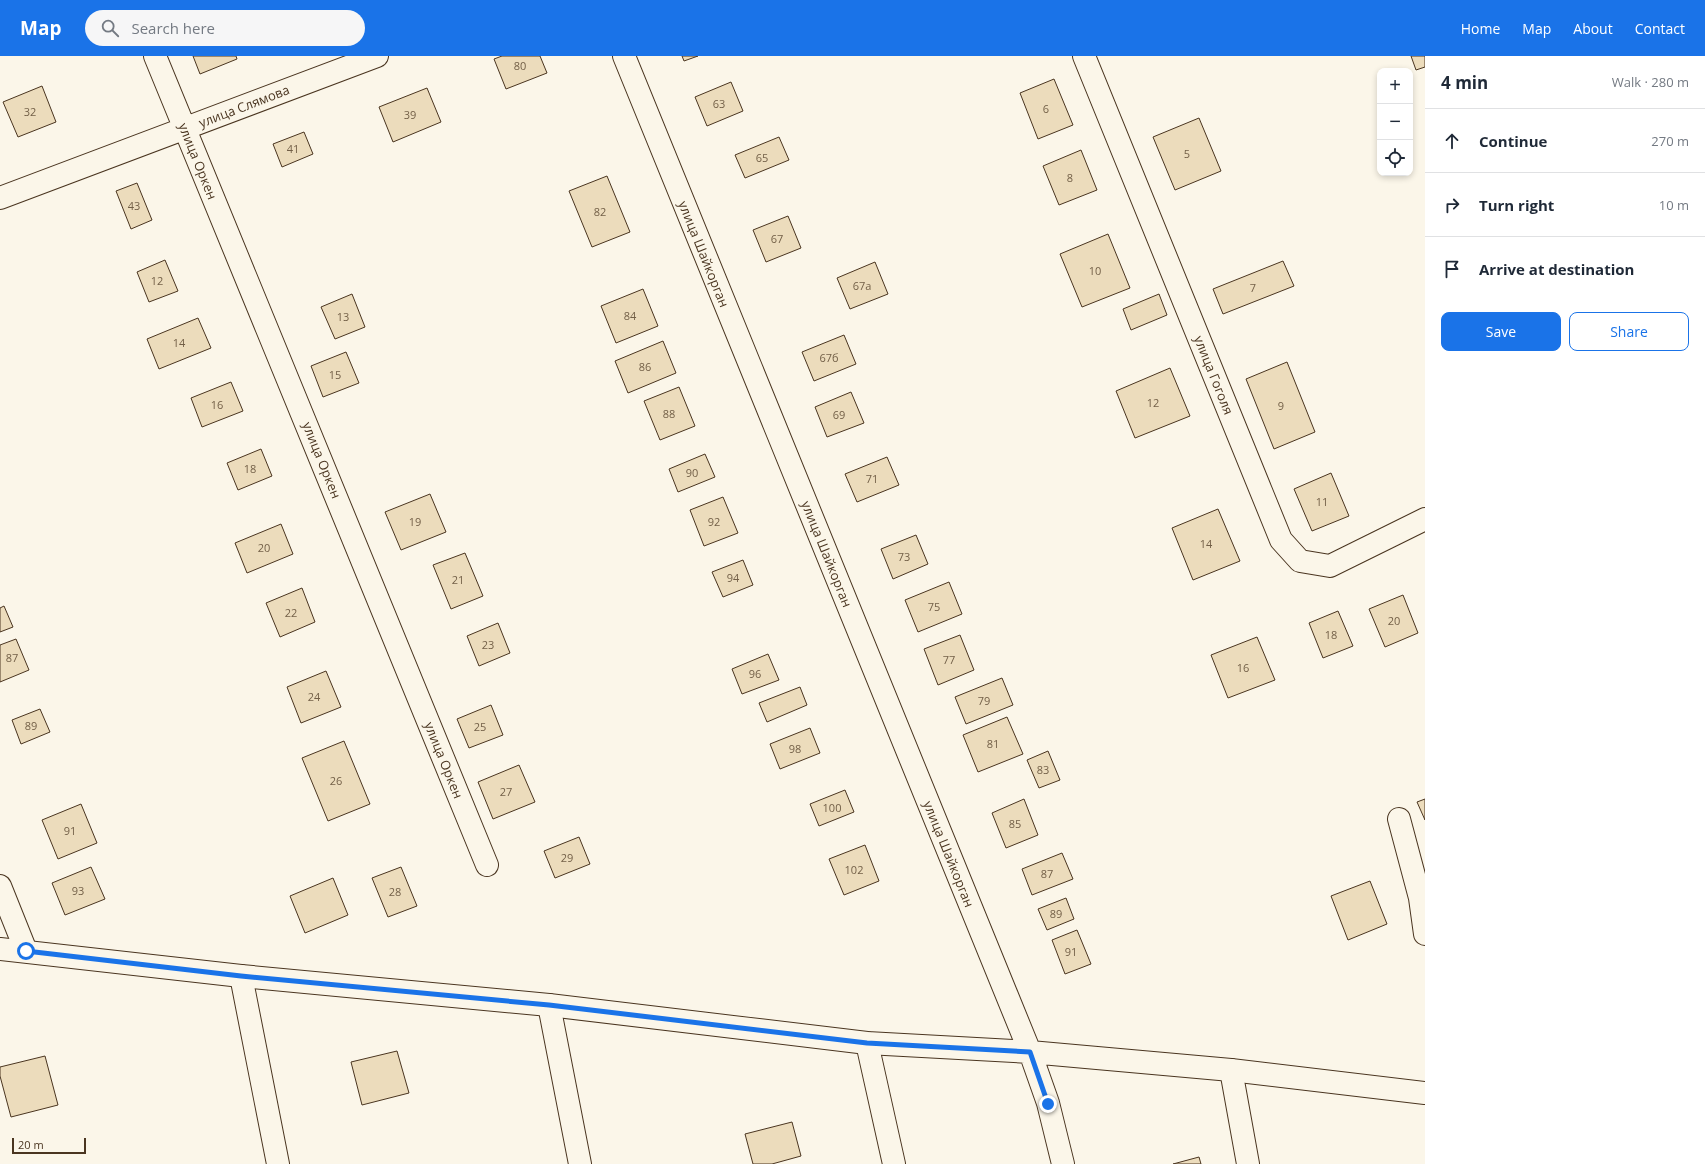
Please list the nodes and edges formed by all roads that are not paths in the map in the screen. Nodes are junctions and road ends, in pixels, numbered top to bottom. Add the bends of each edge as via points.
1 (155, 56) edge
2 (376, 56) edge
3 (624, 56) edge
4 (1084, 56) edge
5 (184, 128) junction
6 (0, 198) edge
7 (1425, 519) edge
8 (1399, 819) dead end
9 (487, 865) dead end
10 (0, 886) edge
11 (1425, 934) edge
12 (0, 949) edge
13 (26, 951) junction
14 (241, 976) junction
15 (549, 1005) junction
16 (867, 1043) junction
17 (1030, 1052) junction
18 (1231, 1070) junction
19 (1425, 1093) edge
20 (278, 1164) edge
21 (580, 1164) edge
22 (894, 1164) edge
23 (1063, 1164) edge
24 (1248, 1164) edge

1 - 5 street, улица Оркен
2 - 5 street, улица Слямова
3 - 17 street, улица Шайкорган
4 - 7 street, улица Гоголя via 1280,540 1300,561 1330,566
5 - 6 street, улица Слямова
5 - 9 street, улица Оркен
8 - 11 street via 1420,898
10 - 13 street
12 - 13 street
13 - 14 street
14 - 15 street
14 - 20 street
15 - 16 street
15 - 21 street
16 - 17 street
16 - 22 street
17 - 18 street
17 - 23 street, улица Шайкорган via 1048,1104
18 - 19 street
18 - 24 street

